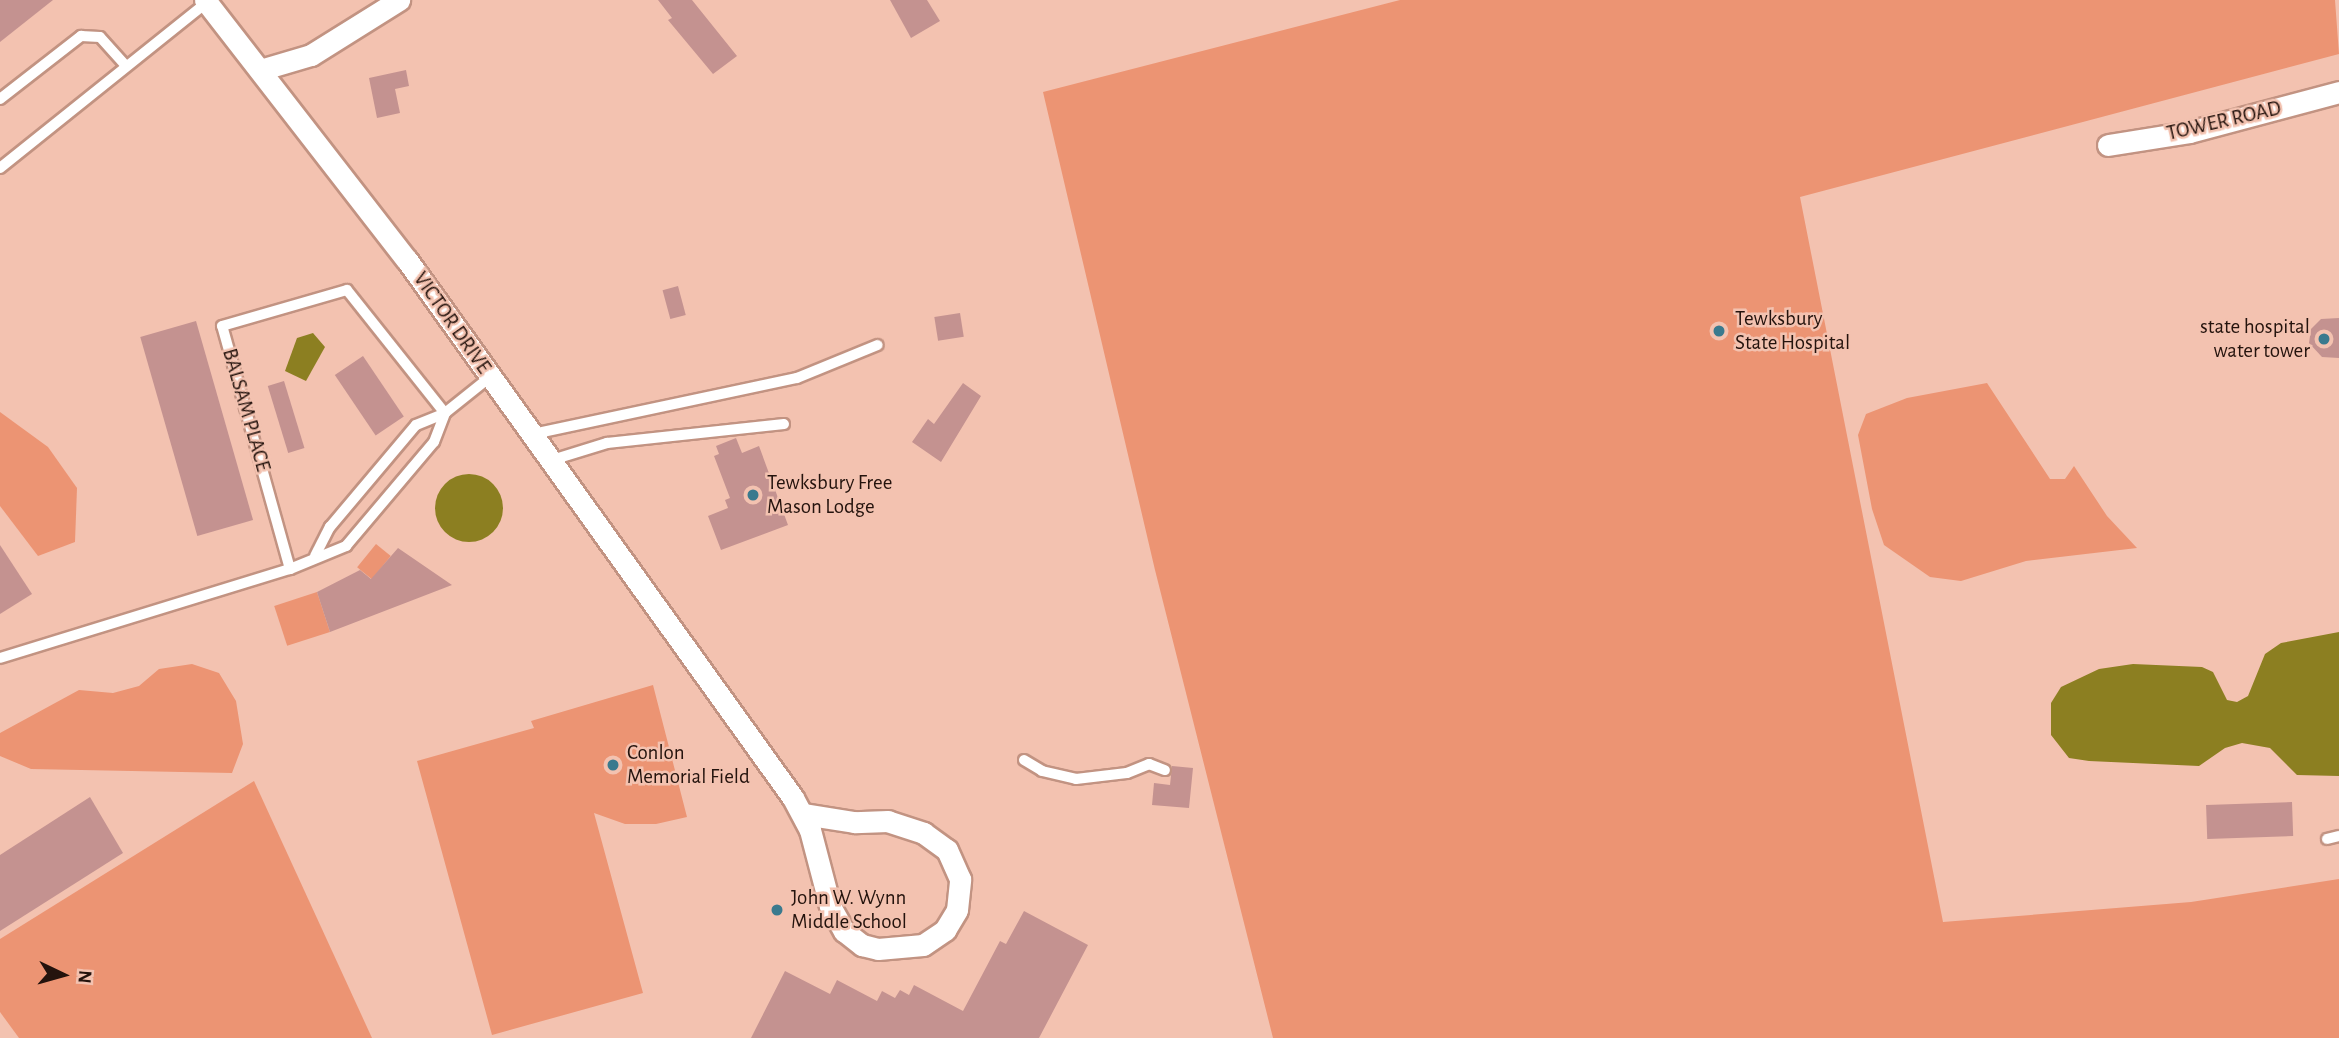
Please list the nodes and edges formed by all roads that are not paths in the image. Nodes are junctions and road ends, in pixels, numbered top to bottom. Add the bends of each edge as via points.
1 (399, 0) edge
2 (206, 1) edge
3 (127, 66) junction
4 (260, 69) junction
5 (2339, 92) edge
6 (0, 99) edge
7 (2108, 145) dead end
8 (0, 167) edge
9 (878, 345) dead end
10 (490, 377) junction
11 (445, 413) junction
12 (784, 424) dead end
13 (533, 434) junction
14 (552, 460) junction
15 (315, 556) junction
16 (290, 569) junction
17 (0, 658) edge
18 (1024, 760) dead end
19 (1165, 770) dead end
20 (803, 814) junction
21 (2339, 836) edge
22 (2328, 839) dead end

1 - 4 street via 321,51
2 - 3 lane
2 - 4 street, VICTOR DRIVE
3 - 6 lane via 100,37 80,36
3 - 8 lane
4 - 10 street, VICTOR DRIVE via 344,174
5 - 7 street, TOWER ROAD via 2189,132
9 - 13 lane via 797,378
10 - 11 lane
10 - 13 street, VICTOR DRIVE
11 - 15 lane via 416,425 330,527
11 - 15 lane via 434,442 346,546
11 - 16 lane, BALSAM PLACE via 347,290 222,326
12 - 14 lane via 607,443
13 - 14 street, VICTOR DRIVE
14 - 20 street, VICTOR DRIVE
15 - 16 lane
16 - 17 lane
18 - 19 lane via 1042,771 1076,779 1127,773 1149,764
20 - 20 street, VICTOR DRIVE via 830,906 844,931 862,945 878,949 923,945 945,930 957,910 960,879 947,850 924,833 888,821 854,822
21 - 22 lane

